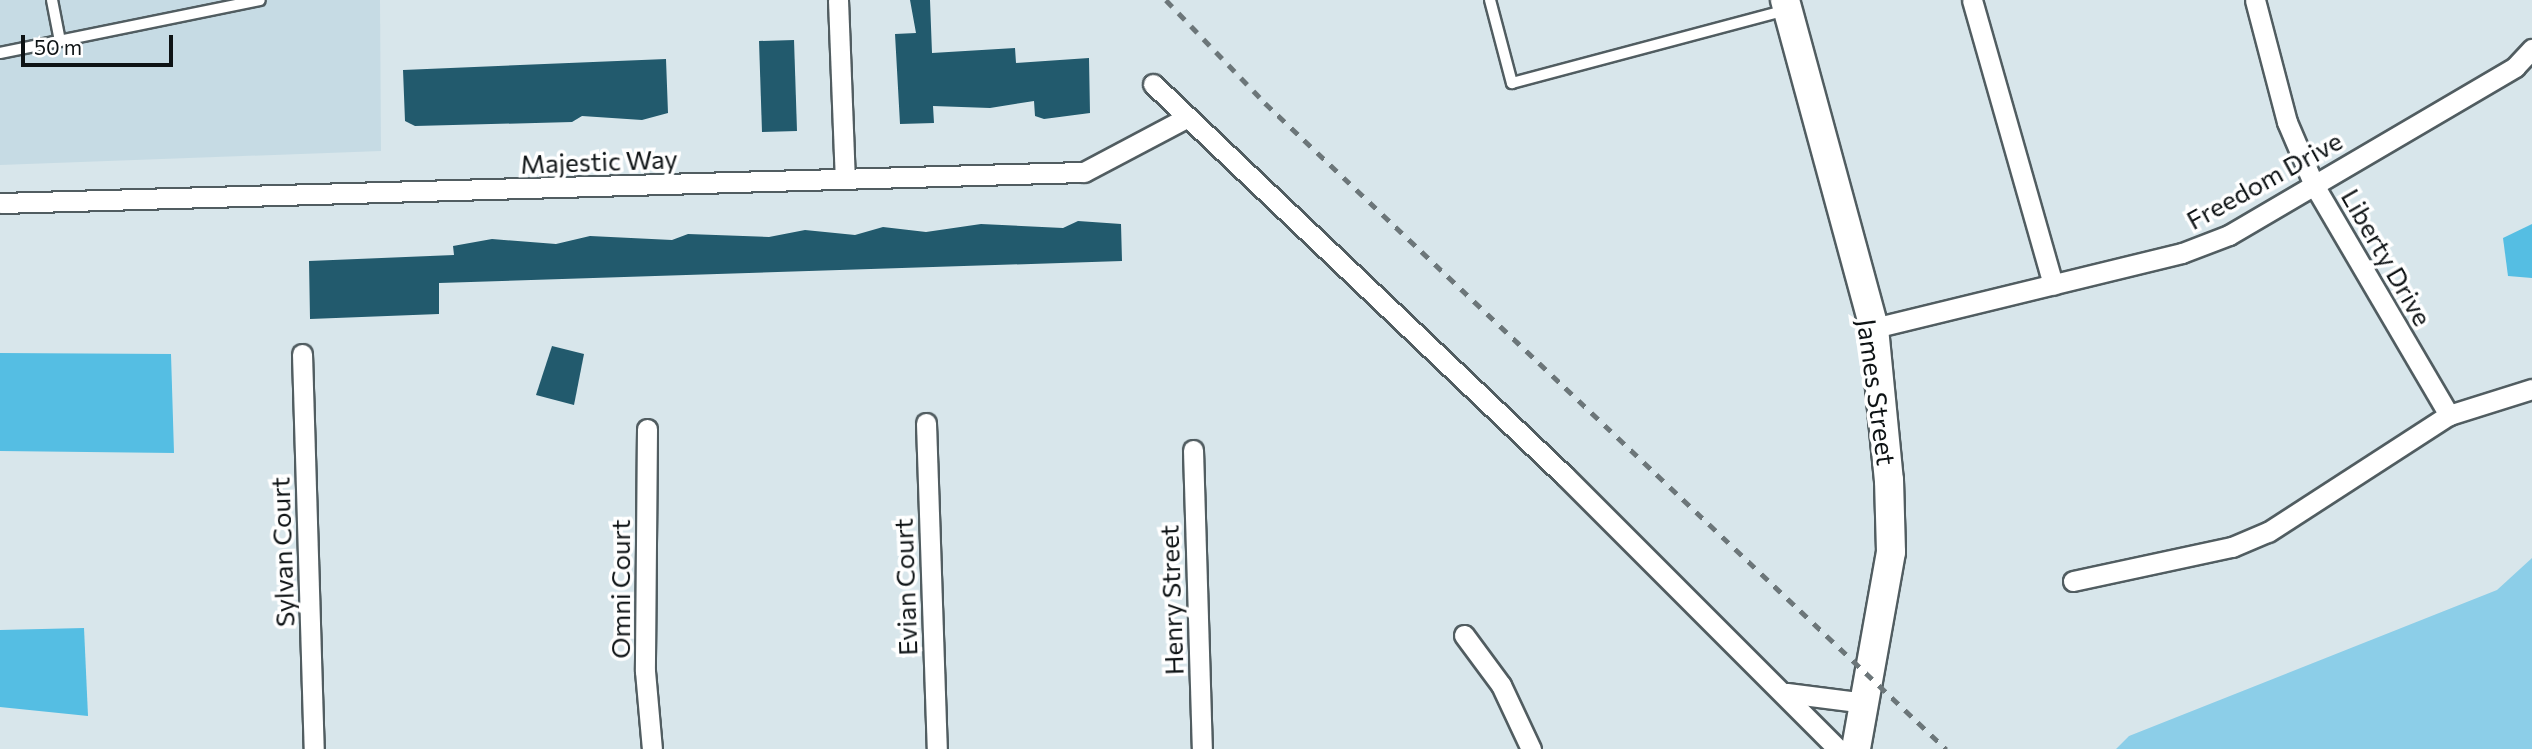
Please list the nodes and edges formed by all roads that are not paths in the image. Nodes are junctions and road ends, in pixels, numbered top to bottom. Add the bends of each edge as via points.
1 (52, 0) edge
2 (260, 0) edge
3 (838, 0) edge
4 (1490, 0) edge
5 (1972, 0) edge
6 (2255, 0) edge
7 (1786, 5) edge
8 (60, 41) junction
9 (2532, 49) edge
10 (0, 53) edge
11 (1153, 84) dead end
12 (1186, 118) junction
13 (845, 179) junction
14 (2314, 185) junction
15 (0, 203) edge
16 (2053, 285) junction
17 (1874, 328) junction
18 (302, 354) dead end
19 (2532, 389) edge
20 (2449, 415) junction
21 (926, 423) dead end
22 (647, 429) dead end
23 (1193, 450) dead end
24 (2073, 581) dead end
25 (1464, 635) dead end
26 (1787, 693) junction
27 (1865, 703) junction
28 (314, 749) edge
29 (652, 749) edge
30 (937, 749) edge
31 (1202, 749) edge
32 (1531, 749) edge
33 (1838, 749) edge
34 (1856, 749) edge

1 - 8 lane
2 - 8 lane
3 - 13 street
4 - 7 lane via 1512,83
5 - 16 street
6 - 14 street, Liberty Drive via 2287,122
7 - 17 street, James Street
8 - 10 lane
9 - 14 street, Freedom Drive via 2515,67
11 - 12 street
12 - 13 street, Majestic Way via 1084,172
12 - 26 street
13 - 15 street, Majestic Way
14 - 16 street, Freedom Drive via 2229,235 2182,253
14 - 20 street, Liberty Drive
16 - 17 street, Freedom Drive
17 - 27 street, James Street via 1891,552
18 - 28 street, Sylvan Court
19 - 20 street
20 - 24 street via 2268,532 2232,547
21 - 30 street, Evian Court
22 - 29 street, Omni Court via 645,671
23 - 31 street, Henry Street
25 - 32 street via 1501,685
26 - 27 street
26 - 33 street
27 - 34 street, James Street

